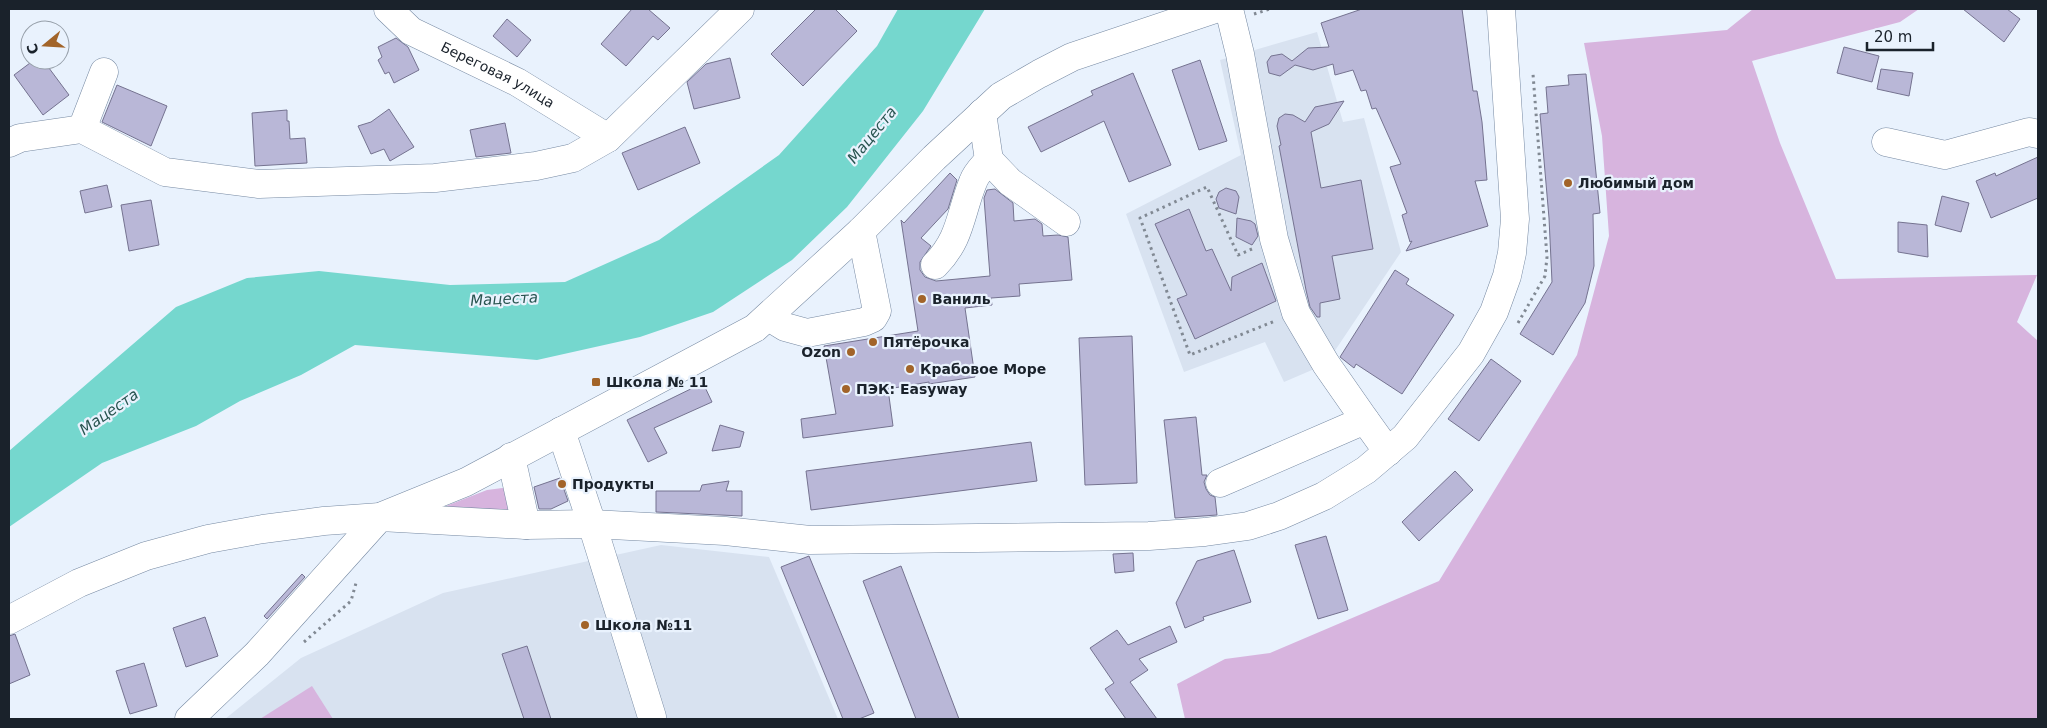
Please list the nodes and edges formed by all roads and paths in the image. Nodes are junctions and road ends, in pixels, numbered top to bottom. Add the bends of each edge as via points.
1 (388, 9) edge
2 (740, 9) edge
3 (1215, 9) edge
4 (1229, 9) edge
5 (1501, 9) edge
6 (104, 72) dead end
7 (982, 112) junction
8 (82, 129) junction
9 (2038, 134) edge
10 (608, 138) junction
11 (1886, 142) dead end
12 (9, 143) edge
13 (989, 160) junction
14 (1066, 222) dead end
15 (861, 231) junction
16 (1274, 239) junction
17 (935, 265) dead end
18 (1296, 313) junction
19 (769, 317) junction
20 (1365, 420) junction
21 (561, 431) junction
22 (1388, 452) junction
23 (510, 457) junction
24 (1220, 483) dead end
25 (380, 517) junction
26 (592, 524) junction
27 (526, 525) junction
28 (9, 620) edge
29 (652, 717) dead end
30 (189, 719) edge

1 - 10 street, Береговая улица via 411,31 518,82
2 - 10 street
3 - 7 street via 1072,57 1001,96
4 - 16 street
5 - 22 street via 1515,219 1507,276 1494,312 1472,353 1406,437
6 - 8 street
7 - 13 street
7 - 15 street
8 - 10 street via 165,172 259,184 435,178 536,166 573,158
8 - 12 street via 20,138
9 - 11 street via 2029,132 1945,155
13 - 14 street via 1010,182
13 - 17 street via 973,180 958,233
15 - 19 street
15 - 19 street via 877,311 873,318 807,333 785,327
16 - 18 street
16 - 18 path via 1238,255 1207,187 1140,218 1190,354
18 - 20 street
19 - 21 street via 721,348
20 - 22 street
20 - 24 street
21 - 23 street
21 - 26 street
22 - 26 street via 1324,496 1279,516 1248,526 1205,532 1148,536 810,540 724,531
23 - 25 street via 466,482
23 - 27 street
25 - 27 street
25 - 28 street via 263,529 208,539 146,556 79,583
25 - 30 street via 257,654
26 - 27 street
26 - 29 street

